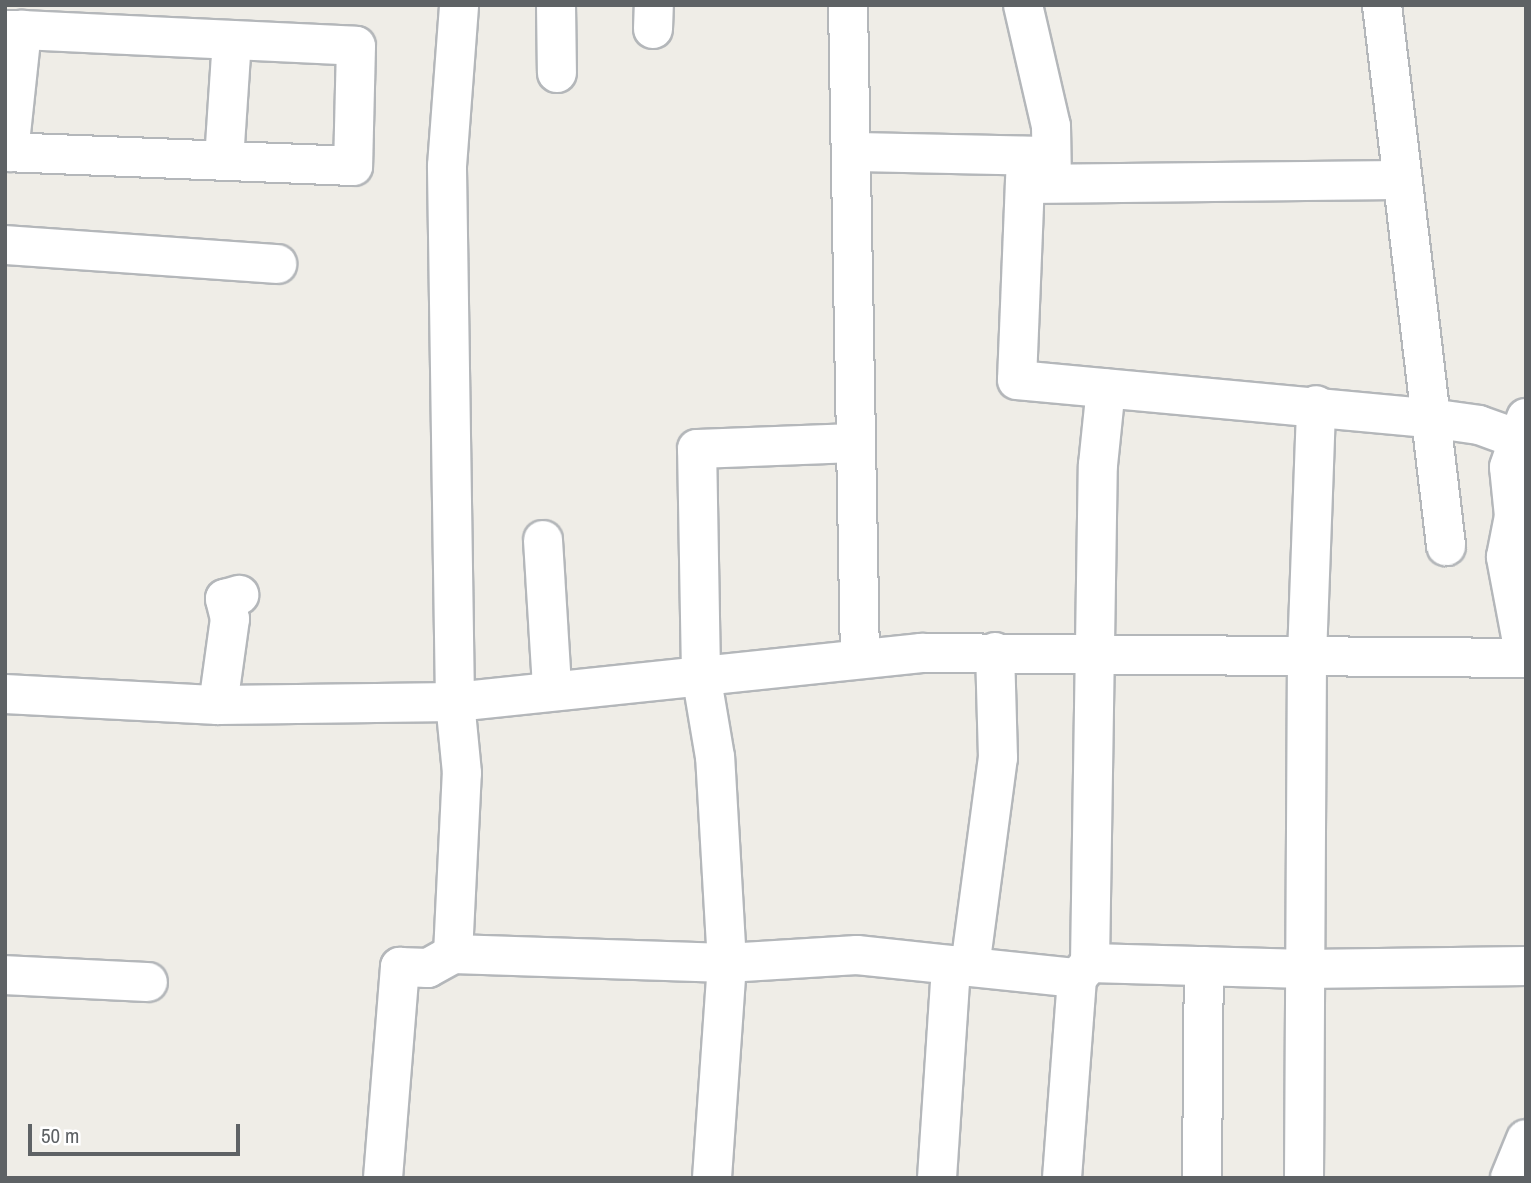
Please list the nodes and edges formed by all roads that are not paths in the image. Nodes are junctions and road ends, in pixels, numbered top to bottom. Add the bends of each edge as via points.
1 (459, 5) edge
2 (556, 5) edge
3 (848, 5) edge
4 (1023, 5) edge
5 (1382, 5) edge
6 (14, 30) edge
7 (232, 40) junction
8 (557, 73) dead end
9 (853, 152) junction
10 (224, 160) junction
11 (1039, 171) junction
12 (1402, 180) junction
13 (5, 245) edge
14 (277, 264) dead end
15 (1106, 388) junction
16 (1316, 405) junction
17 (1430, 418) junction
18 (1523, 433) edge
19 (855, 443) junction
20 (543, 540) dead end
21 (1446, 546) dead end
22 (233, 592) dead end
23 (995, 652) junction
24 (1096, 653) junction
25 (1307, 656) junction
26 (1525, 658) edge
27 (860, 659) junction
28 (701, 674) junction
29 (552, 689) junction
30 (5, 694) edge
31 (456, 702) junction
32 (218, 705) junction
33 (453, 954) junction
34 (727, 963) junction
35 (961, 966) junction
36 (1204, 966) junction
37 (1526, 966) edge
38 (1305, 969) junction
39 (1084, 971) junction
40 (5, 975) edge
41 (148, 982) dead end
42 (1526, 1139) edge
43 (383, 1178) edge
44 (712, 1178) edge
45 (937, 1178) edge
46 (1062, 1178) edge
47 (1202, 1178) edge
48 (1304, 1178) edge
49 (1510, 1178) edge

1 - 31 street via 447,166
2 - 8 street
3 - 9 street
4 - 11 street via 1051,126
5 - 12 street
6 - 7 street
6 - 10 street via 9,152
7 - 10 street
7 - 10 street via 356,46 353,166
9 - 11 street
9 - 19 street
11 - 12 street
11 - 15 street via 1017,380
12 - 17 street
13 - 14 street
15 - 16 street
15 - 24 street via 1098,465
16 - 17 street
16 - 25 street
17 - 18 street
17 - 21 street
18 - 26 street via 1509,467 1514,516 1506,557
19 - 27 street
19 - 28 street via 697,449
20 - 29 street
22 - 32 street
23 - 24 street
23 - 27 street
23 - 35 street via 998,758
24 - 25 street
24 - 39 street
25 - 26 street
25 - 38 street
27 - 28 street
28 - 29 street
28 - 34 street via 715,757
29 - 31 street
30 - 32 street
31 - 32 street
31 - 33 street via 462,773
33 - 34 street
33 - 43 street via 428,968 400,967
34 - 35 street via 857,956
34 - 44 street
35 - 39 street
35 - 45 street
36 - 38 street
36 - 39 street
36 - 47 street
37 - 38 street
38 - 48 street
39 - 46 street
40 - 41 street
42 - 49 street

